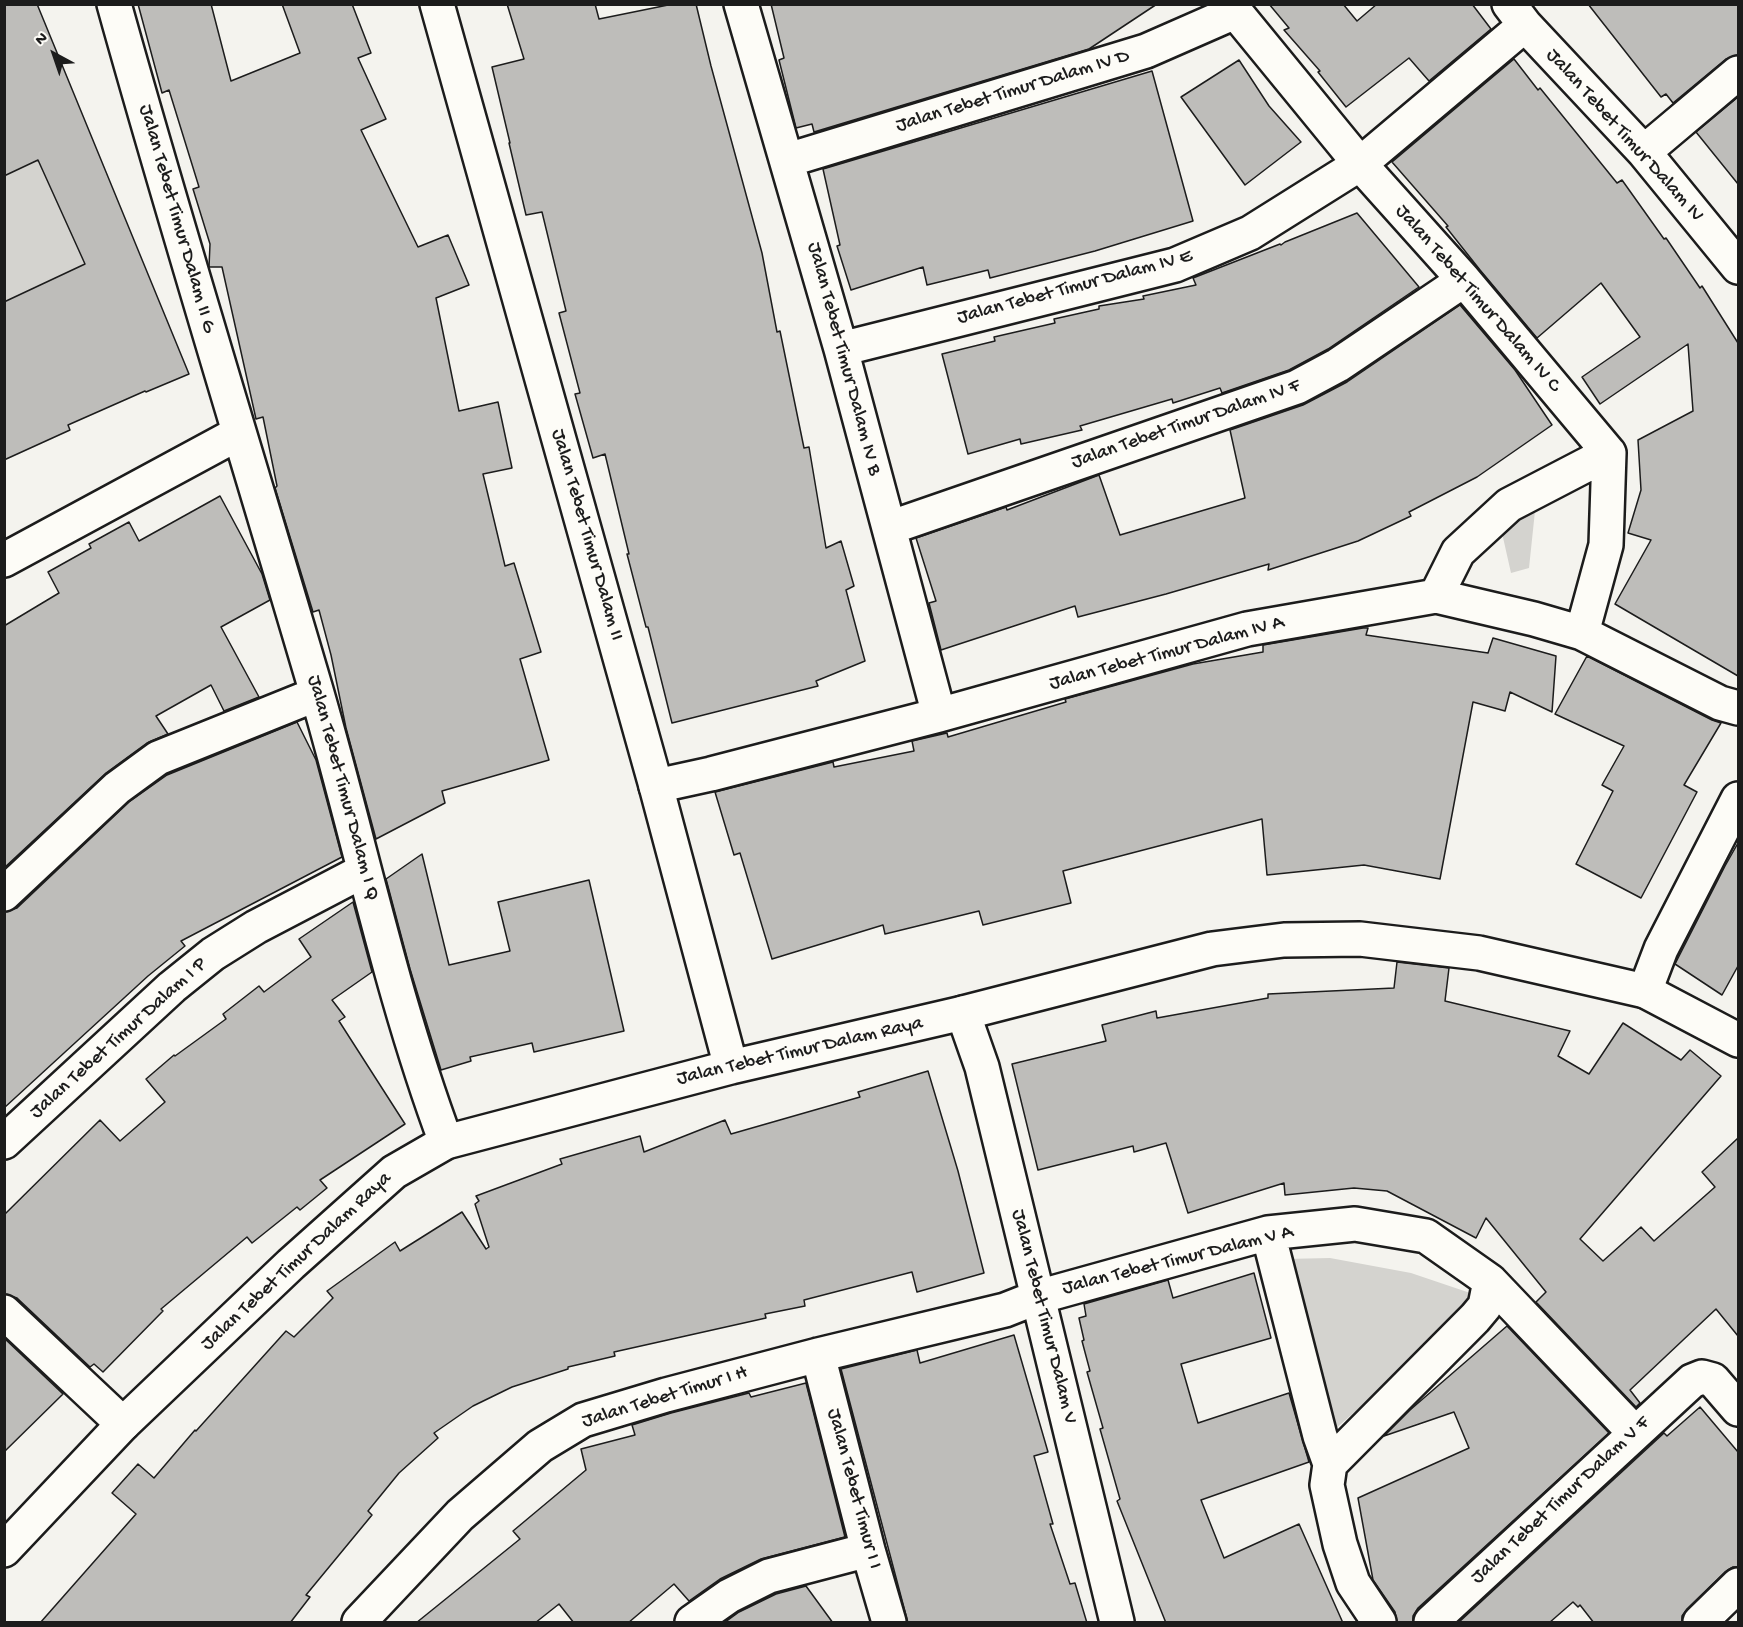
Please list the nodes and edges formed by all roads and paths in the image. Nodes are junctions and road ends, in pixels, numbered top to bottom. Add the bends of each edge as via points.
1 (114, 4) edge
2 (437, 4) edge
3 (741, 4) edge
4 (1232, 8) edge
5 (1519, 12) edge
6 (1738, 73) edge
7 (1644, 152) junction
8 (788, 160) junction
9 (1360, 165) junction
10 (1738, 267) edge
11 (1464, 280) junction
12 (841, 348) junction
13 (239, 433) junction
14 (1609, 453) junction
15 (889, 528) junction
16 (4, 560) edge
17 (1436, 596) junction
18 (1582, 633) junction
19 (317, 694) junction
20 (1738, 708) edge
21 (939, 715) junction
22 (656, 786) junction
23 (1738, 799) edge
24 (363, 871) junction
25 (4, 894) edge
26 (1645, 992) junction
27 (963, 1013) junction
28 (1738, 1040) edge
29 (731, 1066) junction
30 (4, 1142) edge
31 (446, 1143) junction
32 (1268, 1233) junction
33 (1490, 1281) junction
34 (1038, 1297) junction
35 (4, 1312) edge
36 (818, 1355) junction
37 (1738, 1409) edge
38 (123, 1424) junction
39 (1634, 1432) junction
40 (1330, 1464) junction
41 (4, 1550) edge
42 (868, 1550) junction
43 (1738, 1585) edge
44 (359, 1623) edge
45 (692, 1623) edge
46 (890, 1623) edge
47 (1117, 1623) edge
48 (1379, 1623) edge
49 (1431, 1623) edge
50 (1700, 1623) edge

1 - 13 street, Jalan Tebet Timur Dalam II G
2 - 22 street, Jalan Tebet Timur Dalam II
3 - 8 street, Jalan Tebet Timur Dalam IV B
4 - 8 street, Jalan Tebet Timur Dalam IV D via 1136,55
4 - 9 street, Jalan Tebet Timur Dalam IV C
5 - 7 street, Jalan Tebet Timur Dalam IV
5 - 9 street, Jalan Tebet Timur Dalam IV E
6 - 7 street
7 - 10 street, Jalan Tebet Timur Dalam IV
8 - 12 street, Jalan Tebet Timur Dalam IV B
9 - 11 street, Jalan Tebet Timur Dalam IV C
9 - 12 street, Jalan Tebet Timur Dalam IV E via 1250,233 1175,266
11 - 14 street, Jalan Tebet Timur Dalam IV C
11 - 15 street, Jalan Tebet Timur Dalam IV F via 1338,365 1297,387
12 - 15 street, Jalan Tebet Timur Dalam IV B
13 - 16 street
13 - 19 street, Jalan Tebet Timur Dalam I Q
14 - 17 street via 1509,505 1458,552
14 - 18 street via 1605,545
15 - 21 street, Jalan Tebet Timur Dalam IV B
17 - 18 street, Jalan Tebet Timur Dalam IV A
17 - 21 street, Jalan Tebet Timur Dalam IV A via 1247,629
18 - 20 street, Jalan Tebet Timur Dalam IV A via 1720,703
19 - 24 street, Jalan Tebet Timur Dalam I Q
19 - 25 street via 158,758 117,788
21 - 22 street, Jalan Tebet Timur Dalam IV A
22 - 29 street, Jalan Tebet Timur Dalam II
23 - 26 street via 1661,949
24 - 30 street, Jalan Tebet Timur Dalam I P via 213,954
24 - 31 street, Jalan Tebet Timur Dalam I Q via 430,1101
26 - 27 street, Jalan Tebet Timur Dalam Raya via 1479,953 1360,939 1284,940 1212,949
26 - 28 street, Jalan Tebet Timur Dalam Raya
27 - 29 street, Jalan Tebet Timur Dalam Raya
27 - 34 street, Jalan Tebet Timur Dalam V via 981,1067
29 - 31 street, Jalan Tebet Timur Dalam Raya
31 - 38 street, Jalan Tebet Timur Dalam Raya via 394,1172
32 - 33 street, Jalan Tebet Timur Dalam V A via 1355,1224 1426,1236
32 - 34 street, Jalan Tebet Timur Dalam V A
32 - 40 street
33 - 39 street, Jalan Tebet Timur Dalam V A
33 - 40 street via 1485,1306 1475,1318
34 - 36 street, Jalan Tebet Timur I H via 1005,1310
34 - 47 street, Jalan Tebet Timur Dalam V
35 - 38 street
36 - 42 street, Jalan Tebet Timur I I
36 - 44 street, Jalan Tebet Timur I H via 583,1420 540,1446 460,1515
37 - 39 street, Jalan Tebet Timur Dalam V F via 1713,1380 1702,1377 1692,1381
38 - 41 street, Jalan Tebet Timur Dalam Raya
39 - 49 street, Jalan Tebet Timur Dalam V F
40 - 48 street via 1327,1485 1340,1544 1353,1583
42 - 45 street via 769,1576 729,1596
42 - 46 street, Jalan Tebet Timur I I
43 - 50 street

